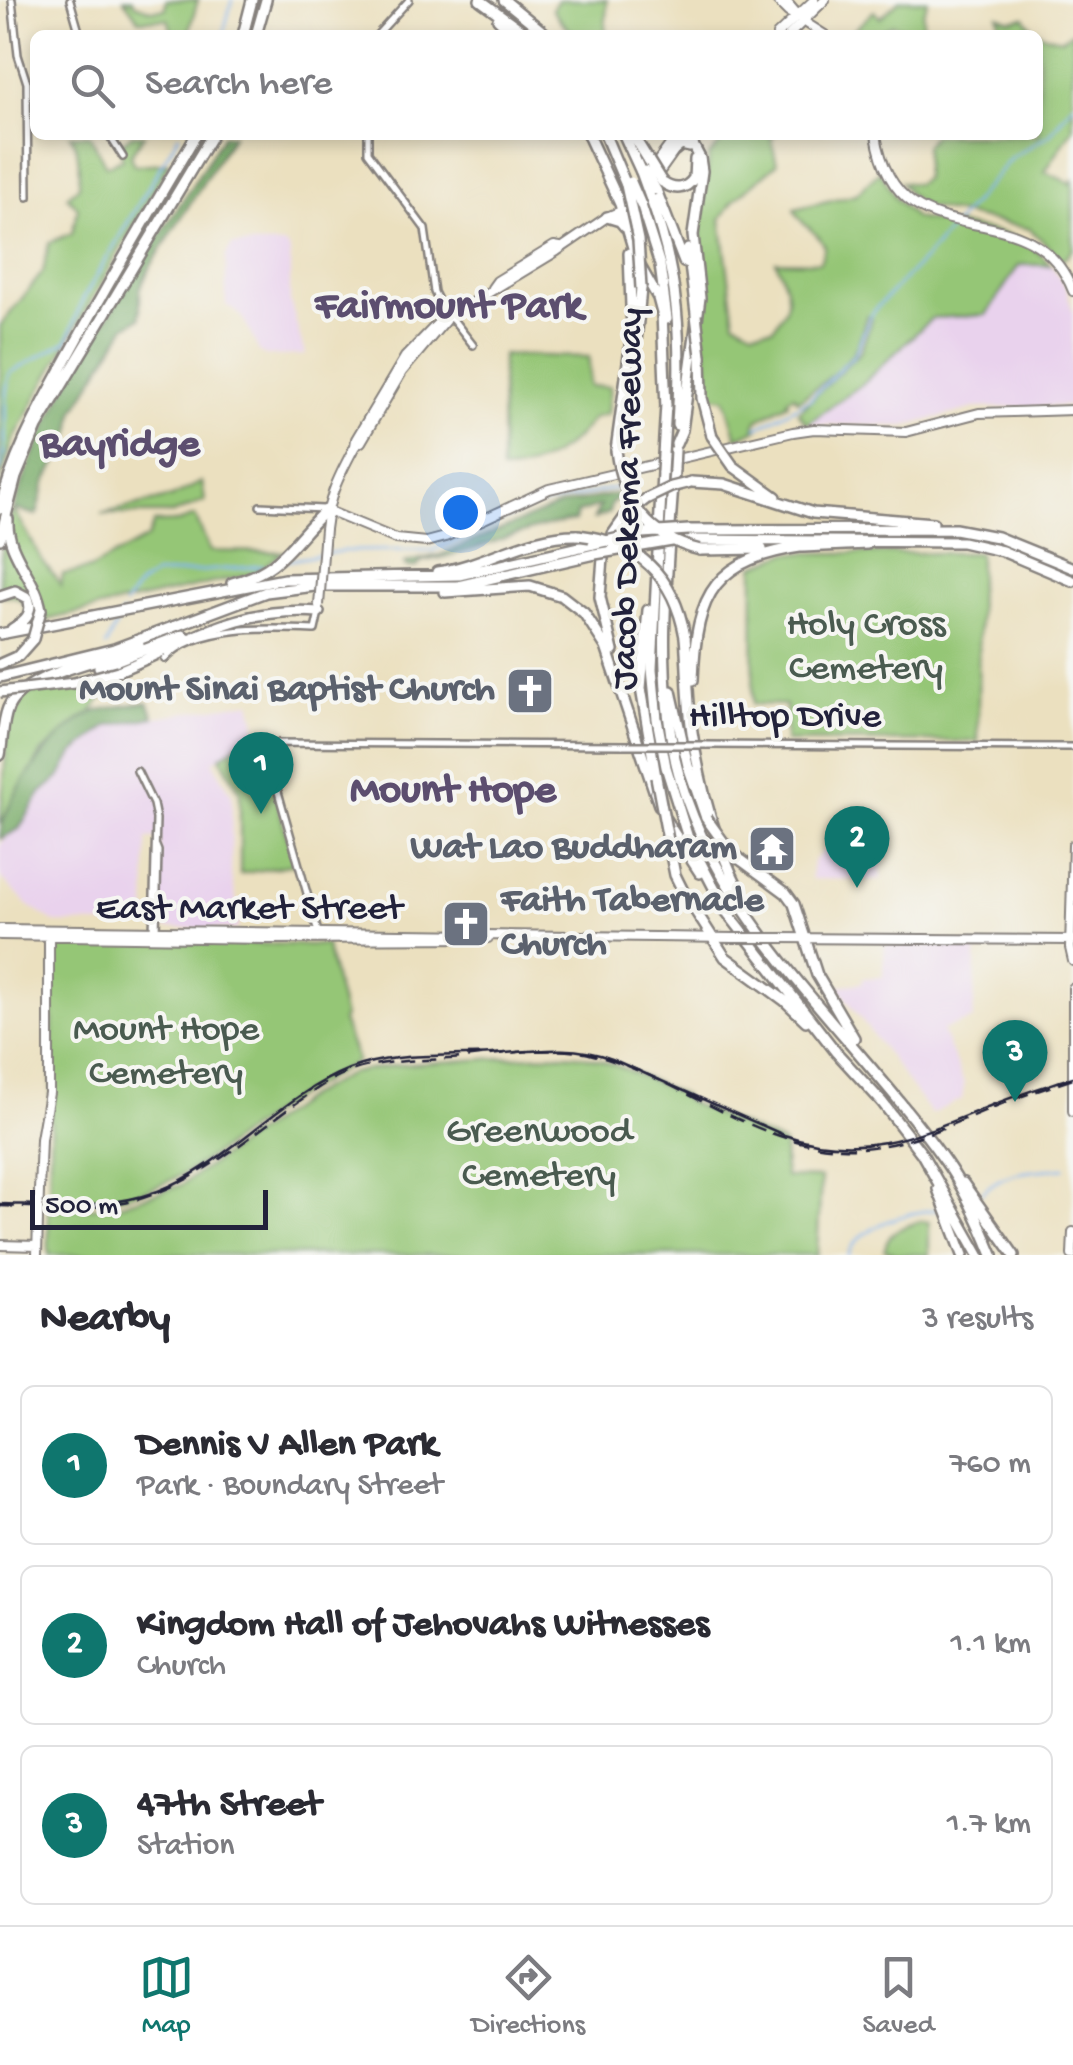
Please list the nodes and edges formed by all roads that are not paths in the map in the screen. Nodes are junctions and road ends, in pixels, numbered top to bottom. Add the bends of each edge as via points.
1 (12, 0) edge
2 (70, 0) edge
3 (250, 0) edge
4 (266, 0) edge
5 (409, 0) edge
6 (504, 0) edge
7 (776, 0) edge
8 (785, 0) edge
9 (814, 0) edge
10 (824, 0) edge
11 (482, 1) edge
12 (800, 19) junction
13 (79, 30) edge
14 (242, 30) edge
15 (257, 30) edge
16 (382, 30) edge
17 (510, 30) edge
18 (521, 30) edge
19 (541, 30) edge
20 (785, 30) edge
21 (792, 30) edge
22 (817, 30) edge
23 (112, 140) edge
24 (193, 140) edge
25 (209, 140) edge
26 (368, 140) edge
27 (590, 140) edge
28 (610, 140) edge
29 (630, 140) edge
30 (680, 140) edge
31 (681, 140) edge
32 (685, 140) edge
33 (686, 140) edge
34 (877, 140) edge
35 (690, 148) junction
36 (675, 150) junction
37 (123, 157) dead end
38 (644, 167) junction
39 (628, 184) junction
40 (701, 188) junction
41 (656, 190) junction
42 (28, 197) dead end
43 (621, 208) junction
44 (607, 217) junction
45 (626, 231) junction
46 (691, 289) junction
47 (1073, 291) edge
48 (450, 320) junction
49 (666, 409) junction
50 (1073, 410) edge
51 (618, 428) junction
52 (676, 447) junction
53 (13, 476) junction
54 (0, 501) edge
55 (260, 506) dead end
56 (0, 509) edge
57 (326, 510) junction
58 (830, 516) junction
59 (955, 528) junction
60 (612, 534) dead end
61 (688, 535) junction
62 (0, 539) edge
63 (900, 540) junction
64 (806, 546) junction
65 (597, 552) junction
66 (1073, 568) edge
67 (384, 576) junction
68 (1073, 580) edge
69 (655, 583) junction
70 (332, 586) junction
71 (0, 596) edge
72 (152, 604) junction
73 (319, 608) junction
74 (222, 622) junction
75 (3, 633) edge
76 (664, 648) junction
77 (108, 658) junction
78 (165, 659) dead end
79 (1, 663) edge
80 (91, 663) junction
81 (2, 676) edge
82 (0, 692) edge
83 (691, 722) junction
84 (634, 732) junction
85 (1073, 747) edge
86 (0, 754) edge
87 (137, 771) dead end
88 (1073, 846) edge
89 (726, 911) junction
90 (0, 932) edge
91 (318, 932) junction
92 (49, 933) junction
93 (155, 934) junction
94 (497, 936) junction
95 (710, 938) junction
96 (802, 938) junction
97 (275, 940) junction
98 (1072, 940) edge
99 (1073, 960) edge
100 (1073, 988) edge
101 (810, 994) junction
102 (836, 1052) junction
103 (878, 1076) junction
104 (1073, 1110) edge
105 (922, 1154) junction
106 (946, 1162) junction
107 (1073, 1232) edge
108 (0, 1245) edge
109 (37, 1250) edge
110 (963, 1255) edge
111 (979, 1255) edge
112 (993, 1255) edge
113 (1014, 1255) edge
114 (1072, 1255) edge

1 - 42 street via 26,83
2 - 13 street
3 - 14 highway
4 - 15 highway
5 - 16 street
6 - 19 highway
7 - 12 main road
8 - 12 main road
9 - 12 main road
10 - 12 main road
11 - 17 highway
11 - 18 highway
12 - 20 main road
12 - 21 main road
12 - 22 main road
23 - 37 street
24 - 53 highway via 94,305 32,421
25 - 53 highway
26 - 48 street via 368,152 421,220 434,292
27 - 43 highway
28 - 39 highway
29 - 38 highway
30 - 43 main road
31 - 36 main road
32 - 35 highway
33 - 40 highway via 700,158
34 - 47 main road via 896,188 924,211 1026,236 1061,266
35 - 36 highway
35 - 41 highway via 696,164 691,183
36 - 43 main road via 656,178
38 - 41 highway, bridge
38 - 41 highway, Jacob Dekema Freeway, bridge
39 - 49 highway, Jacob Dekema Freeway, bridge via 650,225 667,306
39 - 51 highway, bridge via 641,288
40 - 46 highway via 688,237
40 - 52 highway via 693,235 699,310
41 - 46 highway
41 - 52 highway, Jacob Dekema Freeway via 678,305
43 - 44 main road
43 - 45 highway
44 - 45 highway
44 - 48 main road
45 - 49 highway via 662,313
45 - 51 highway via 632,333
46 - 58 highway, bridge via 712,436 760,488
48 - 48 street via 455,325 474,345 458,322
48 - 57 main road via 436,324 405,357 356,439
49 - 69 highway, Jacob Dekema Freeway, bridge
50 - 57 main road via 979,413 898,432 792,432 549,489 426,542 396,539
51 - 64 highway, bridge via 625,491 666,537 700,550
52 - 76 highway, Jacob Dekema Freeway, bridge
53 - 54 highway
53 - 56 highway
53 - 62 highway
53 - 79 highway, bridge via 10,542 41,610 33,639
55 - 57 street
57 - 72 highway via 260,574
57 - 73 main road, bridge
58 - 59 highway
58 - 60 highway, bridge via 724,484 691,482 646,499
59 - 61 highway
59 - 66 highway via 997,536
61 - 63 highway
61 - 65 highway, bridge via 642,534
63 - 64 highway
63 - 68 highway via 983,545
64 - 83 highway via 749,558 712,592 698,627
65 - 67 highway via 473,573
65 - 70 highway via 458,586
65 - 84 highway via 600,602
67 - 72 highway via 284,579
67 - 83 highway, bridge via 450,570 532,541 578,534 618,545 654,568 673,594 685,636
69 - 89 highway, Jacob Dekema Freeway via 652,669 666,767 688,838
69 - 95 highway, bridge via 641,679 645,722 675,875
70 - 77 highway via 253,595
70 - 84 highway via 447,592 525,586 562,596 601,636
71 - 75 highway via 15,591 30,604 26,621
72 - 75 highway
73 - 74 highway
73 - 78 street via 315,630 221,633
74 - 77 highway
74 - 82 highway, bridge via 118,671
76 - 96 highway, bridge via 675,716 706,818 741,860 786,892
76 - 101 highway, Jacob Dekema Freeway via 667,716 689,805 732,893
77 - 80 highway
77 - 80 highway
80 - 81 highway
80 - 86 highway via 31,682 11,702
83 - 101 highway via 730,874
84 - 89 highway via 668,825
85 - 91 street, Hilltop Drive, bridge via 271,743 267,753
87 - 93 street via 153,804
88 - 98 main road
89 - 102 highway, Jacob Dekema Freeway
90 - 92 main road, East Market Street
91 - 93 main road, East Market Street
91 - 94 main road, East Market Street
91 - 97 main road
92 - 93 main road, East Market Street
92 - 109 main road, bridge via 49,1093
93 - 97 main road, East Market Street
94 - 95 main road, East Market Street
94 - 97 main road, East Market Street
95 - 96 main road, East Market Street, bridge
95 - 102 highway
96 - 98 main road, East Market Street
96 - 103 highway via 826,992
98 - 99 main road
100 - 104 main road
101 - 103 highway, Jacob Dekema Freeway
102 - 105 highway, Jacob Dekema Freeway
103 - 106 highway, Jacob Dekema Freeway
105 - 110 highway
105 - 111 highway, Jacob Dekema Freeway
106 - 112 highway, Jacob Dekema Freeway
106 - 113 highway
107 - 114 main road
108 - 109 main road

